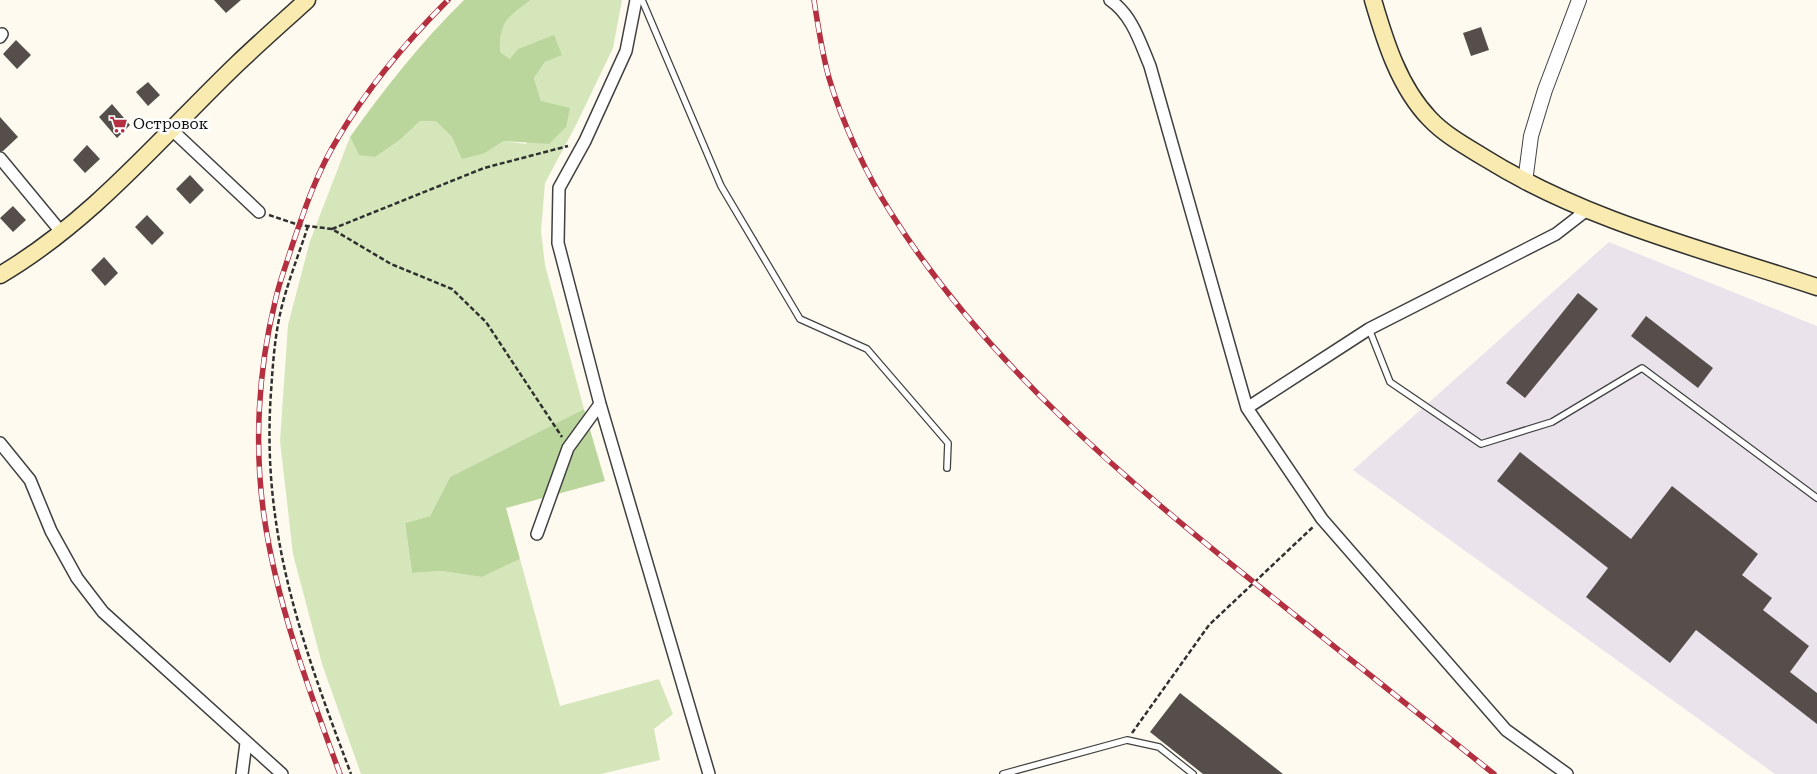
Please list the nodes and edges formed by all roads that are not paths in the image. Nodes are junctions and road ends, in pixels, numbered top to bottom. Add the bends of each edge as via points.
1 (307, 0) edge
2 (636, 0) edge
3 (642, 0) edge
4 (1110, 0) edge
5 (1373, 0) edge
6 (1580, 0) edge
7 (172, 130) junction
8 (0, 158) edge
9 (1525, 182) junction
10 (1587, 210) junction
11 (258, 212) road end
12 (62, 233) junction
13 (0, 275) edge
14 (1817, 287) edge
15 (1369, 329) junction
16 (600, 404) junction
17 (1247, 408) junction
18 (0, 444) edge
19 (947, 468) dead end
20 (1817, 498) edge
21 (537, 534) dead end
22 (246, 743) junction
23 (242, 774) edge
24 (282, 774) edge
25 (709, 774) edge
26 (1003, 774) edge
27 (1194, 774) edge
28 (1566, 774) edge

1 - 7 main road
2 - 16 street via 626,51 585,141 559,188 558,243
3 - 19 lane via 721,186 800,319 867,349 948,443
4 - 17 street via 1136,32 1150,66
5 - 9 main road via 1384,40 1406,86 1430,119 1457,141
6 - 9 street via 1531,136
7 - 11 street
7 - 12 main road
8 - 12 street
9 - 10 main road
10 - 14 main road
10 - 15 street via 1556,234
12 - 13 main road
15 - 17 street
15 - 20 lane via 1390,382 1481,444 1552,422 1642,368
16 - 21 street via 568,448
16 - 25 street
17 - 28 street via 1322,519 1506,730
18 - 22 street via 30,480 51,531 77,578 103,612
22 - 23 street
22 - 24 street
26 - 27 lane via 1127,740 1159,747

